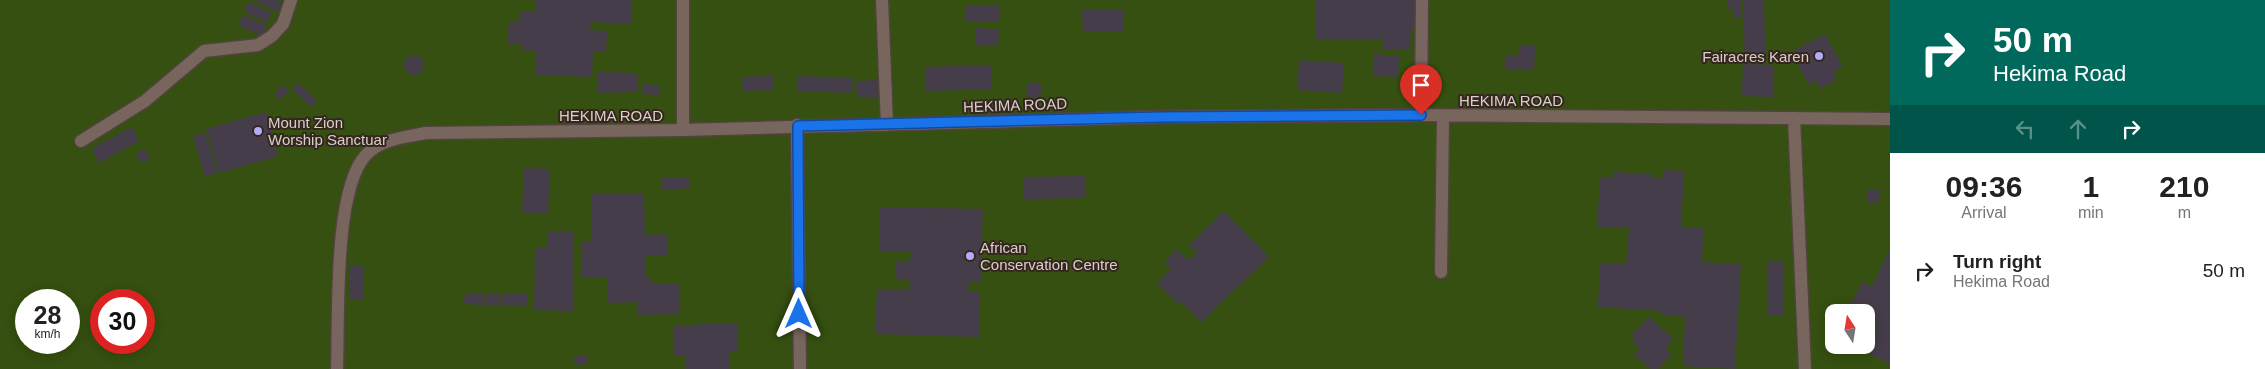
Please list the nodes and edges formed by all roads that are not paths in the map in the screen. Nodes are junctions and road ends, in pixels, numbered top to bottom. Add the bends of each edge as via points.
1 (291, 0) edge
2 (683, 0) edge
3 (882, 0) edge
4 (1422, 0) edge
5 (1421, 115) junction
6 (1443, 116) junction
7 (1794, 118) junction
8 (1890, 119) edge
9 (887, 125) junction
10 (798, 126) junction
11 (683, 130) junction
12 (81, 141) dead end
13 (1441, 272) dead end
14 (337, 369) edge
15 (800, 369) edge
16 (1805, 369) edge

1 - 12 street via 283,24 272,36 258,45 204,51 145,101
2 - 11 street
3 - 9 street
4 - 5 street
5 - 6 street, HEKIMA ROAD
5 - 9 street, HEKIMA ROAD via 1162,117
6 - 7 street, HEKIMA ROAD
6 - 13 street
7 - 8 street, HEKIMA ROAD
7 - 16 street
9 - 10 street, HEKIMA ROAD
10 - 11 street, HEKIMA ROAD
10 - 15 street
11 - 14 street, HEKIMA ROAD via 426,132 390,140 366,155 351,182 342,224

